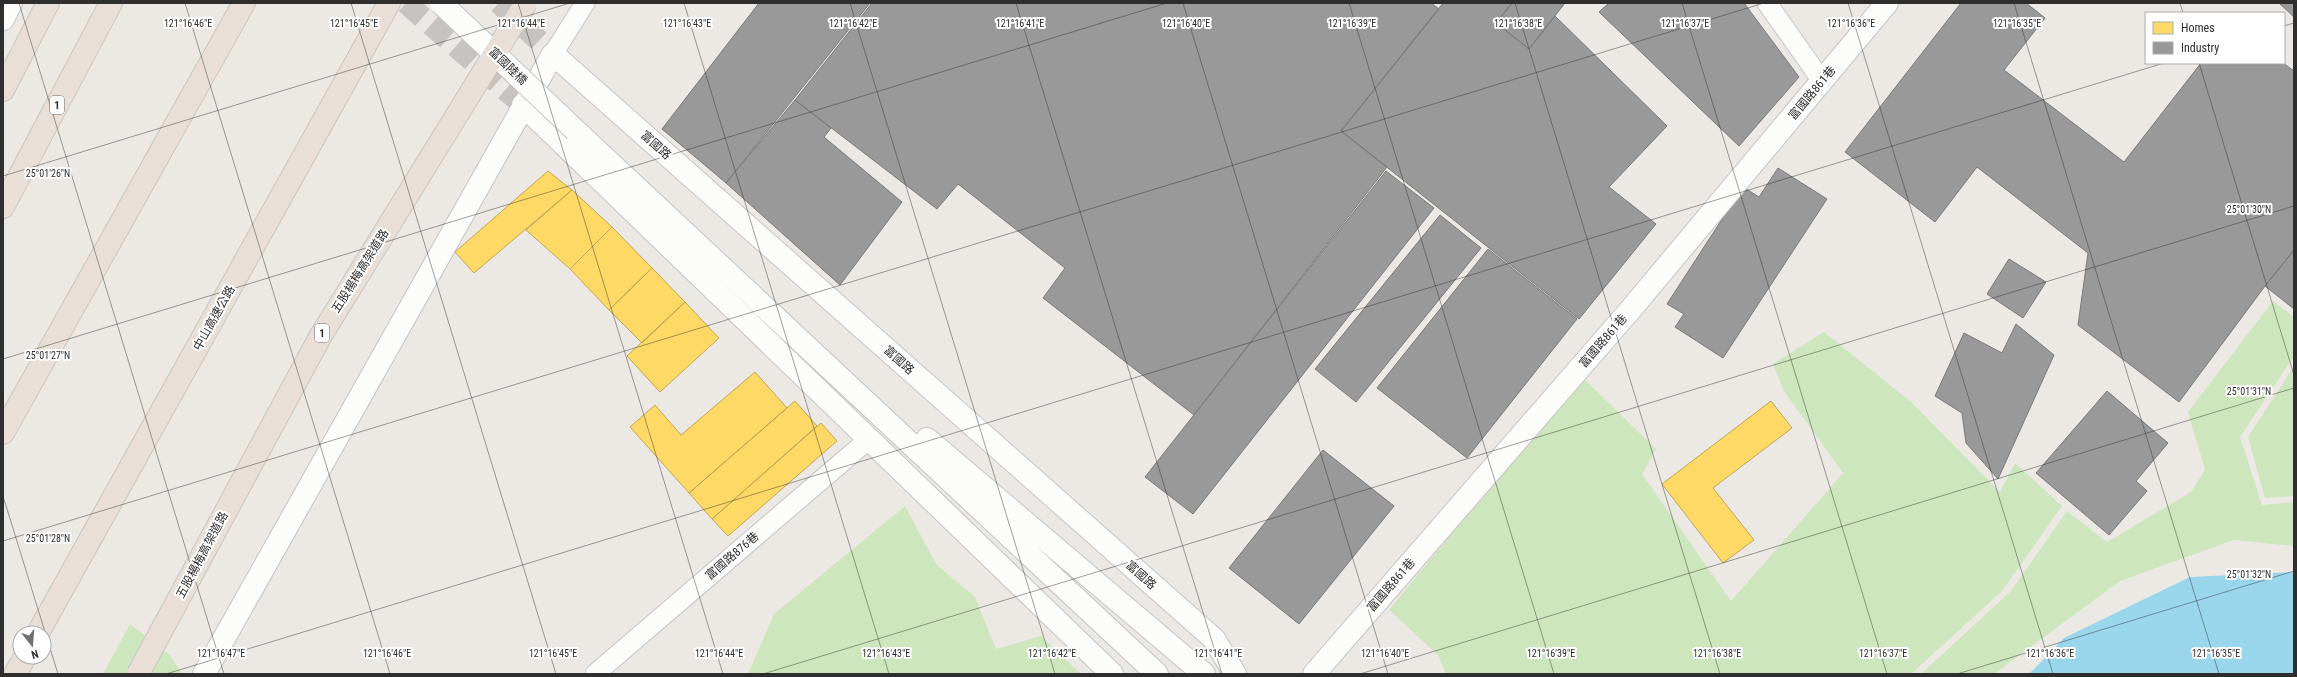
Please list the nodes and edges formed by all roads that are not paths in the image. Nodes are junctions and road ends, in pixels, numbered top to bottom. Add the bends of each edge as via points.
1 (11, 3) edge
2 (48, 3) edge
3 (111, 3) edge
4 (244, 3) edge
5 (389, 3) edge
6 (441, 3) edge
7 (526, 3) edge
8 (585, 3) edge
9 (1767, 3) edge
10 (1887, 3) edge
11 (3, 19) edge
12 (553, 54) junction
13 (1822, 82) junction
14 (3, 90) edge
15 (523, 105) junction
16 (3, 208) edge
17 (712, 256) junction
18 (3, 433) edge
19 (869, 439) junction
20 (42, 625) edge
21 (20, 665) edge
22 (15, 674) edge
23 (138, 674) edge
24 (204, 674) edge
25 (595, 674) edge
26 (1112, 674) edge
27 (1157, 674) edge
28 (1204, 674) edge
29 (1235, 674) edge
30 (1314, 674) edge

1 - 11 street
2 - 14 highway
3 - 16 highway, 1
4 - 18 highway
5 - 20 highway, 中山高速公路
6 - 17 street, 富國陸橋, bridge
7 - 23 highway, 五股楊梅高架道路 / 1, bridge via 320,336
8 - 12 lane
9 - 13 lane
10 - 13 street, 富國路861巷
12 - 15 street
12 - 29 street, 富國路 via 1214,639
13 - 30 street, 富國路861巷 via 1631,310
15 - 19 street
15 - 24 street
17 - 27 street
17 - 28 street
19 - 25 lane, 富國路876巷
19 - 26 street
21 - 22 highway

